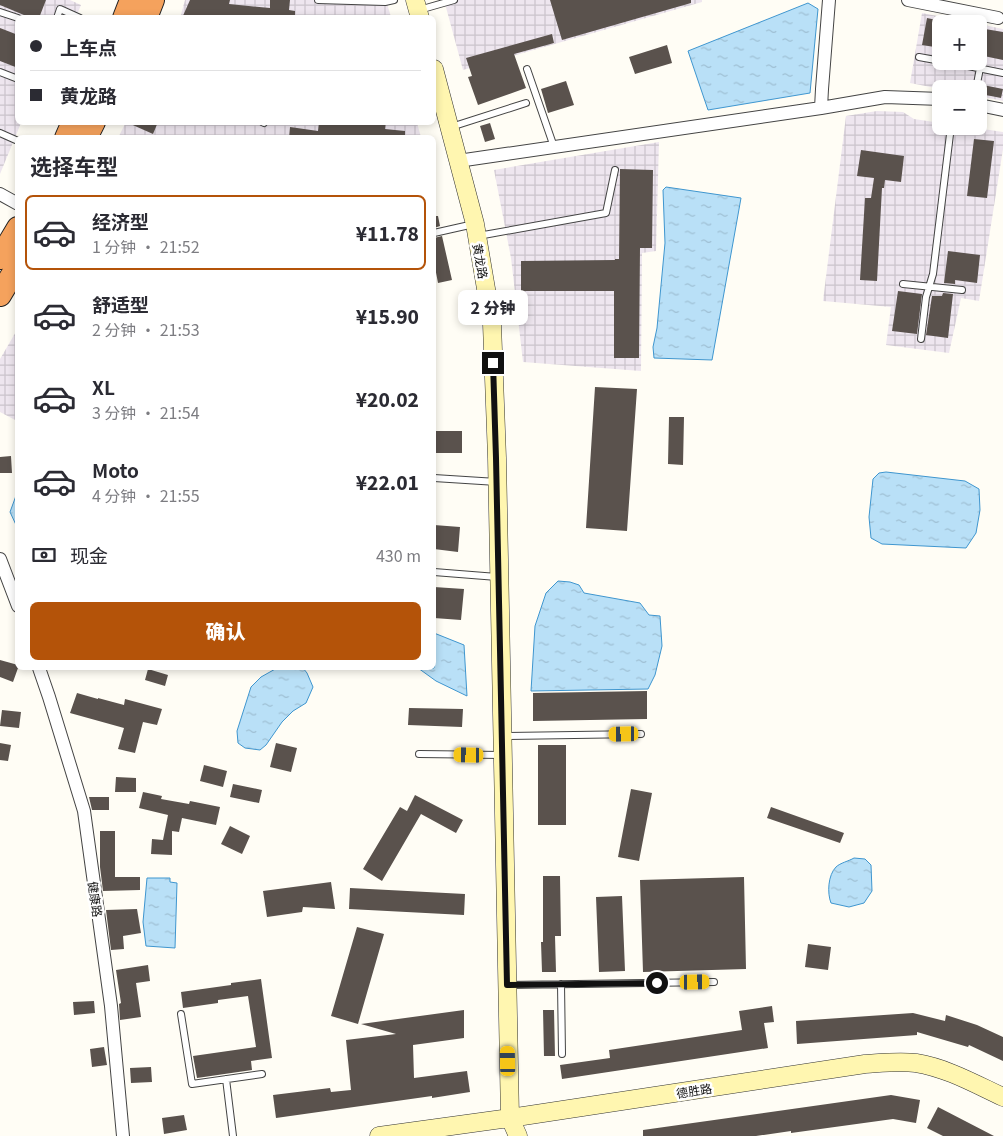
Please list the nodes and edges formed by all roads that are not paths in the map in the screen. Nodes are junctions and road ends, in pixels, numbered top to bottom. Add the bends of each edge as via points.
1 (131, 0) edge
2 (153, 0) edge
3 (318, 0) edge
4 (394, 0) edge
5 (454, 0) edge
6 (829, 0) edge
7 (908, 0) edge
8 (418, 9) edge
9 (0, 12) edge
10 (58, 15) edge
11 (73, 15) edge
12 (125, 15) edge
13 (147, 15) edge
14 (15, 17) edge
15 (998, 18) dead end
16 (919, 57) dead end
17 (932, 59) edge
18 (526, 69) dead end
19 (987, 69) edge
20 (0, 72) edge
21 (1003, 72) edge
22 (15, 78) edge
23 (437, 93) edge
24 (932, 99) edge
25 (526, 103) dead end
26 (987, 107) edge
27 (821, 108) junction
28 (1003, 110) edge
29 (449, 127) junction
30 (0, 133) edge
31 (950, 135) edge
32 (15, 140) edge
33 (554, 147) junction
34 (458, 160) junction
35 (615, 170) dead end
36 (0, 194) edge
37 (15, 202) edge
38 (476, 230) junction
39 (15, 233) edge
40 (436, 233) edge
41 (0, 258) edge
42 (15, 270) edge
43 (902, 284) dead end
44 (929, 287) junction
45 (962, 290) dead end
46 (0, 295) edge
47 (921, 340) dead end
48 (436, 478) edge
49 (497, 482) junction
50 (0, 559) edge
51 (436, 572) edge
52 (499, 578) junction
53 (15, 598) edge
54 (40, 670) edge
55 (640, 734) dead end
56 (502, 736) junction
57 (418, 754) dead end
58 (502, 755) junction
59 (714, 982) dead end
60 (561, 984) junction
61 (507, 985) junction
62 (182, 1014) dead end
63 (562, 1054) dead end
64 (262, 1074) dead end
65 (226, 1079) junction
66 (1003, 1097) edge
67 (510, 1118) junction
68 (123, 1136) edge
69 (233, 1136) edge
70 (379, 1136) edge
71 (501, 1136) edge
72 (518, 1136) edge

1 - 12 highway
2 - 13 highway
3 - 4 lane
5 - 8 lane
6 - 27 street
7 - 15 street
9 - 14 lane
10 - 11 lane via 60,9
16 - 17 lane
18 - 33 lane
19 - 21 lane
20 - 22 lane
23 - 29 main road, 黄龙路
24 - 27 street via 885,97
25 - 29 lane
26 - 28 street
27 - 33 street
29 - 34 main road, 黄龙路
30 - 32 lane
31 - 44 lane
33 - 34 street
34 - 38 main road, 黄龙路
35 - 38 lane via 606,213
36 - 37 street
38 - 40 lane
38 - 49 main road, 黄龙路 via 492,324
39 - 41 highway
42 - 46 highway
43 - 44 lane
44 - 45 lane
44 - 47 lane
48 - 49 lane
49 - 52 main road, 黄龙路
50 - 53 street
51 - 52 lane
52 - 56 main road, 黄龙路
54 - 68 street, 健康路 via 84,811 111,1006
55 - 56 lane
56 - 58 main road, 黄龙路
57 - 58 lane
58 - 61 main road, 黄龙路
59 - 60 lane
60 - 61 lane
60 - 63 lane
61 - 67 main road, 黄龙路
62 - 65 lane via 192,1084
64 - 65 lane
65 - 69 lane
66 - 67 main road, 德胜路 via 948,1071 916,1063 892,1062
67 - 70 main road, 德胜路
67 - 71 main road, 黄龙路
67 - 72 main road, 黄龙路

